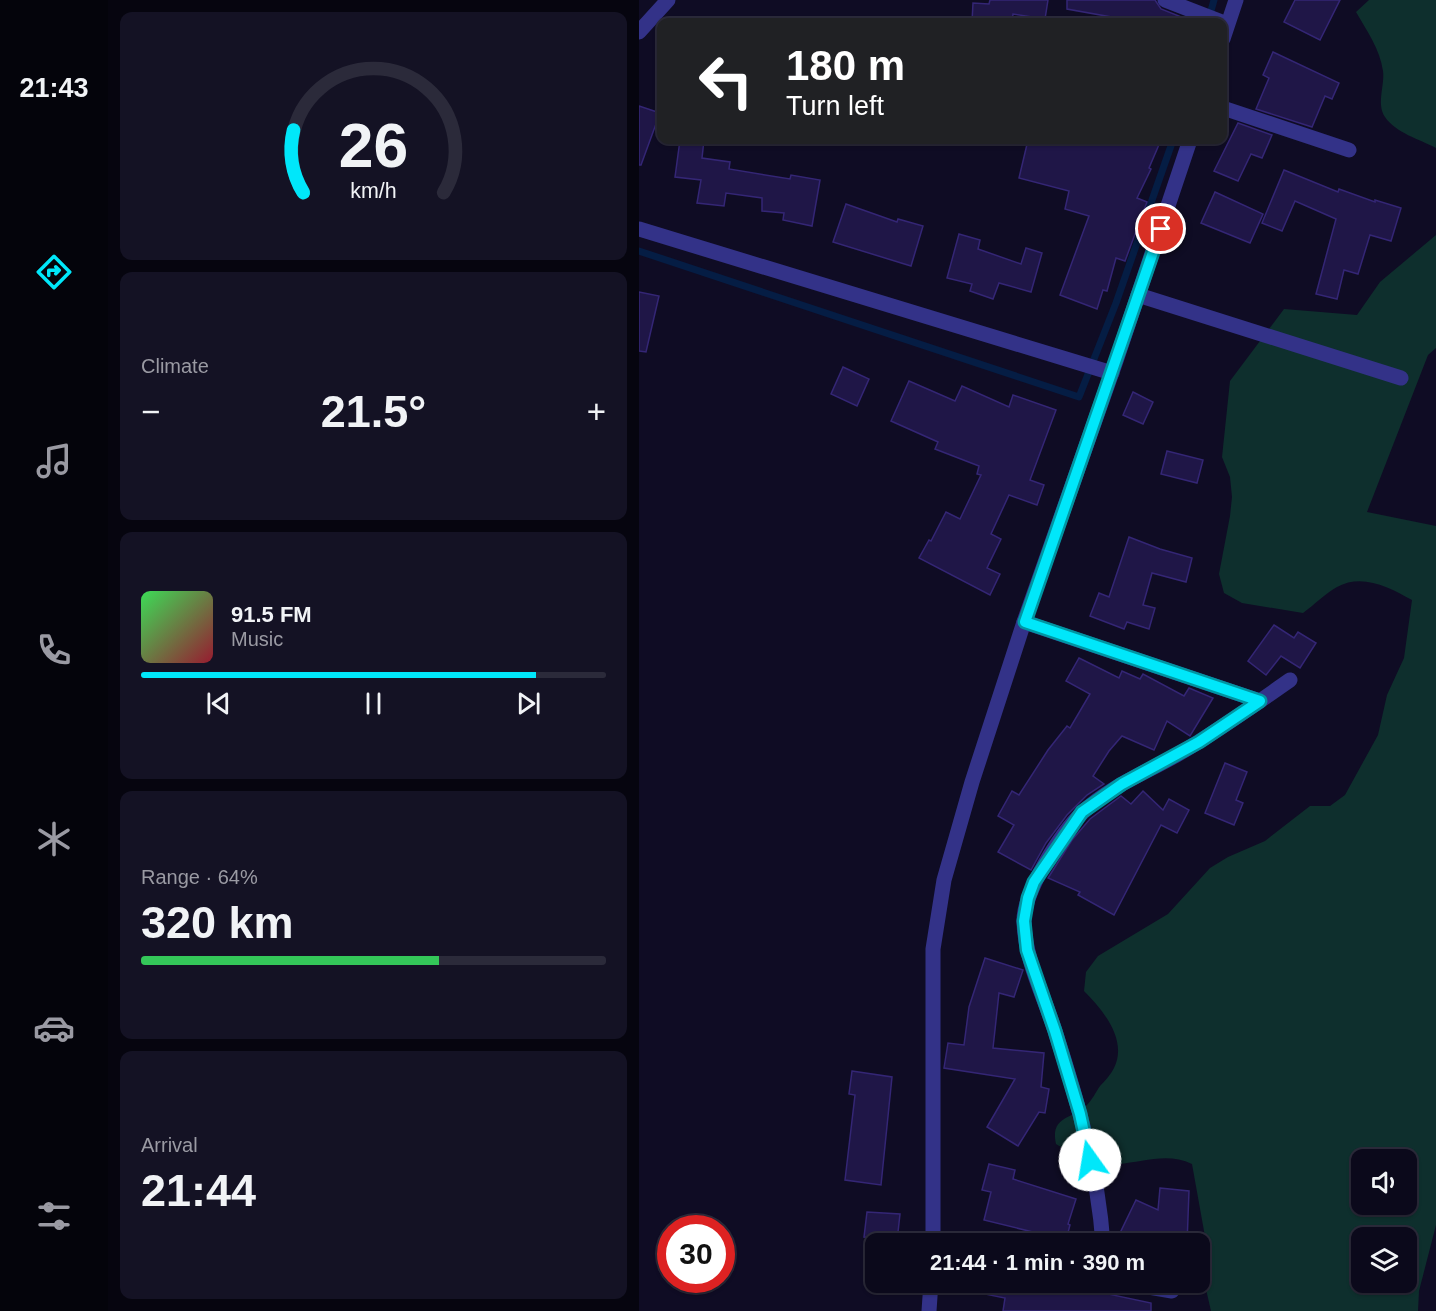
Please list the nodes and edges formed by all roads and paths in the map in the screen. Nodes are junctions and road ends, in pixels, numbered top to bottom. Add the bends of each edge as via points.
1 (668, 0) edge
2 (1165, 0) edge
3 (1236, 0) edge
4 (1212, 18) edge
5 (1225, 18) edge
6 (639, 32) edge
7 (1227, 109) edge
8 (1189, 144) edge
9 (1349, 150) dead end
10 (639, 229) edge
11 (1139, 295) junction
12 (1106, 372) junction
13 (1401, 378) dead end
14 (1025, 622) junction
15 (1290, 680) dead end
16 (1260, 701) junction
17 (933, 1233) edge
18 (1102, 1233) edge
19 (930, 1293) edge
20 (929, 1311) edge

1 - 6 street
2 - 4 street
3 - 5 street
7 - 9 street
8 - 11 street
10 - 12 street
11 - 12 street
11 - 13 street
12 - 14 street
14 - 16 street
14 - 17 street via 972,782 936,922 931,1000
15 - 16 street
16 - 18 street via 1082,812 1034,882 1028,898 1024,921 1027,950 1080,1114
19 - 20 street

